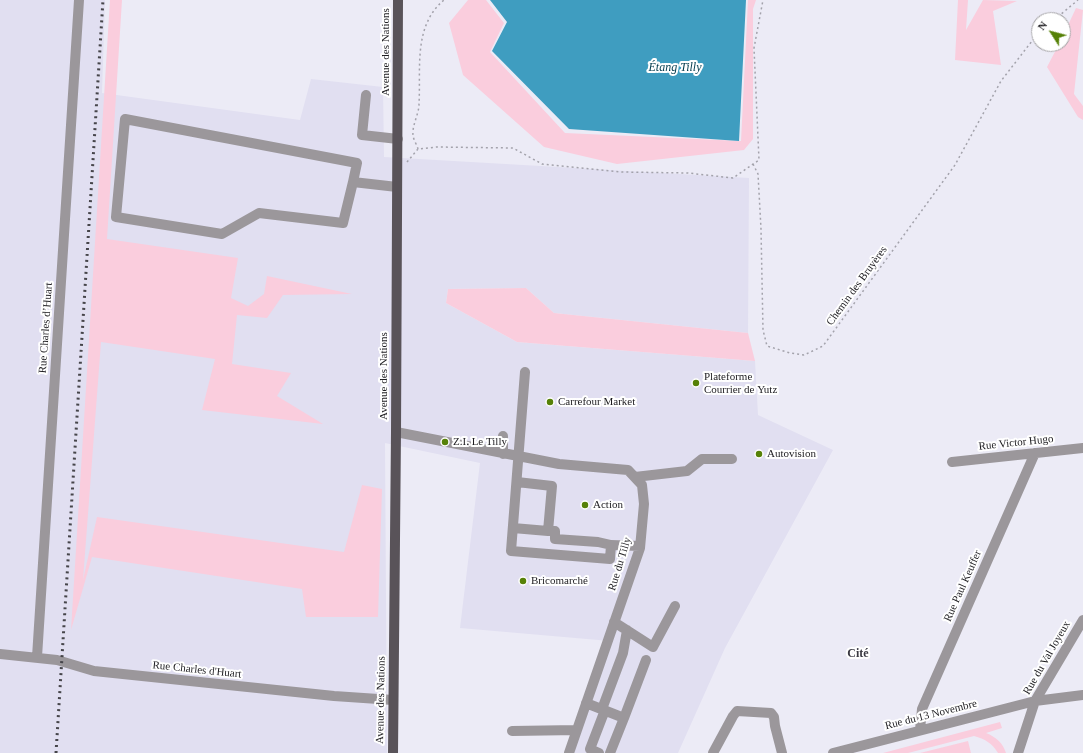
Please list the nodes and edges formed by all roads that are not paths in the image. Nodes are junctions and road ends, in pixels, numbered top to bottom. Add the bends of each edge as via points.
1 (79, 0) edge
2 (398, 0) edge
3 (366, 95) dead end
4 (398, 138) junction
5 (353, 182) junction
6 (397, 187) junction
7 (525, 372) dead end
8 (396, 432) junction
9 (503, 436) dead end
10 (1083, 448) edge
11 (1035, 453) junction
12 (503, 454) junction
13 (519, 457) junction
14 (732, 460) dead end
15 (952, 462) dead end
16 (635, 477) junction
17 (517, 482) junction
18 (513, 528) junction
19 (548, 531) junction
20 (611, 545) junction
21 (640, 546) junction
22 (675, 606) dead end
23 (1083, 620) edge
24 (614, 622) junction
25 (627, 630) junction
26 (0, 654) edge
27 (37, 657) junction
28 (646, 660) dead end
29 (1083, 695) edge
30 (393, 700) junction
31 (1035, 701) junction
32 (586, 703) junction
33 (603, 710) junction
34 (624, 718) junction
35 (577, 730) junction
36 (920, 730) junction
37 (512, 731) dead end
38 (393, 753) edge
39 (569, 753) edge
40 (599, 753) edge
41 (610, 753) edge
42 (713, 753) edge
43 (782, 753) edge
44 (833, 753) edge
45 (1018, 753) edge

1 - 27 street, Rue Charles d’Huart
2 - 4 main road, Avenue des Nations
3 - 4 street via 362,135
4 - 6 main road, Avenue des Nations
5 - 5 street via 357,163 125,119 116,217 222,234 259,213 343,223
5 - 6 street
6 - 8 main road, Avenue des Nations
7 - 13 street
8 - 12 street
8 - 30 main road, Avenue des Nations
9 - 12 street
10 - 11 street, Rue Victor Hugo
11 - 15 street, Rue Victor Hugo
11 - 36 street, Rue Paul Keuffer via 922,709
12 - 13 street
13 - 16 street via 559,464 628,470
13 - 17 street
14 - 16 street via 702,459 687,471
16 - 21 street, Rue du Tilly via 642,485 644,504
17 - 18 street
17 - 19 street via 552,486
18 - 19 street
18 - 20 street via 511,551 610,559
19 - 20 street via 555,531 555,539
20 - 21 street
21 - 24 street, Rue du Tilly
22 - 25 street via 653,647
23 - 31 street, Rue du Val Joyeux
24 - 25 street
24 - 32 street, Rue du Tilly
25 - 33 street via 623,653
26 - 27 street, Rue Charles d'Huart
27 - 30 street, Rue Charles d'Huart via 62,661 94,671
28 - 34 street
29 - 31 street, Rue du 13 Novembre
30 - 38 main road, Avenue des Nations
31 - 36 street, Rue du 13 Novembre
31 - 45 street, Rue du Val Joyeux
32 - 33 street
32 - 35 street, Rue du Tilly
33 - 34 street
33 - 40 street via 590,749
34 - 41 street
35 - 37 street
35 - 39 street, Rue du Tilly
36 - 44 street, Rue du 13 Novembre
42 - 43 street via 738,711 771,713

